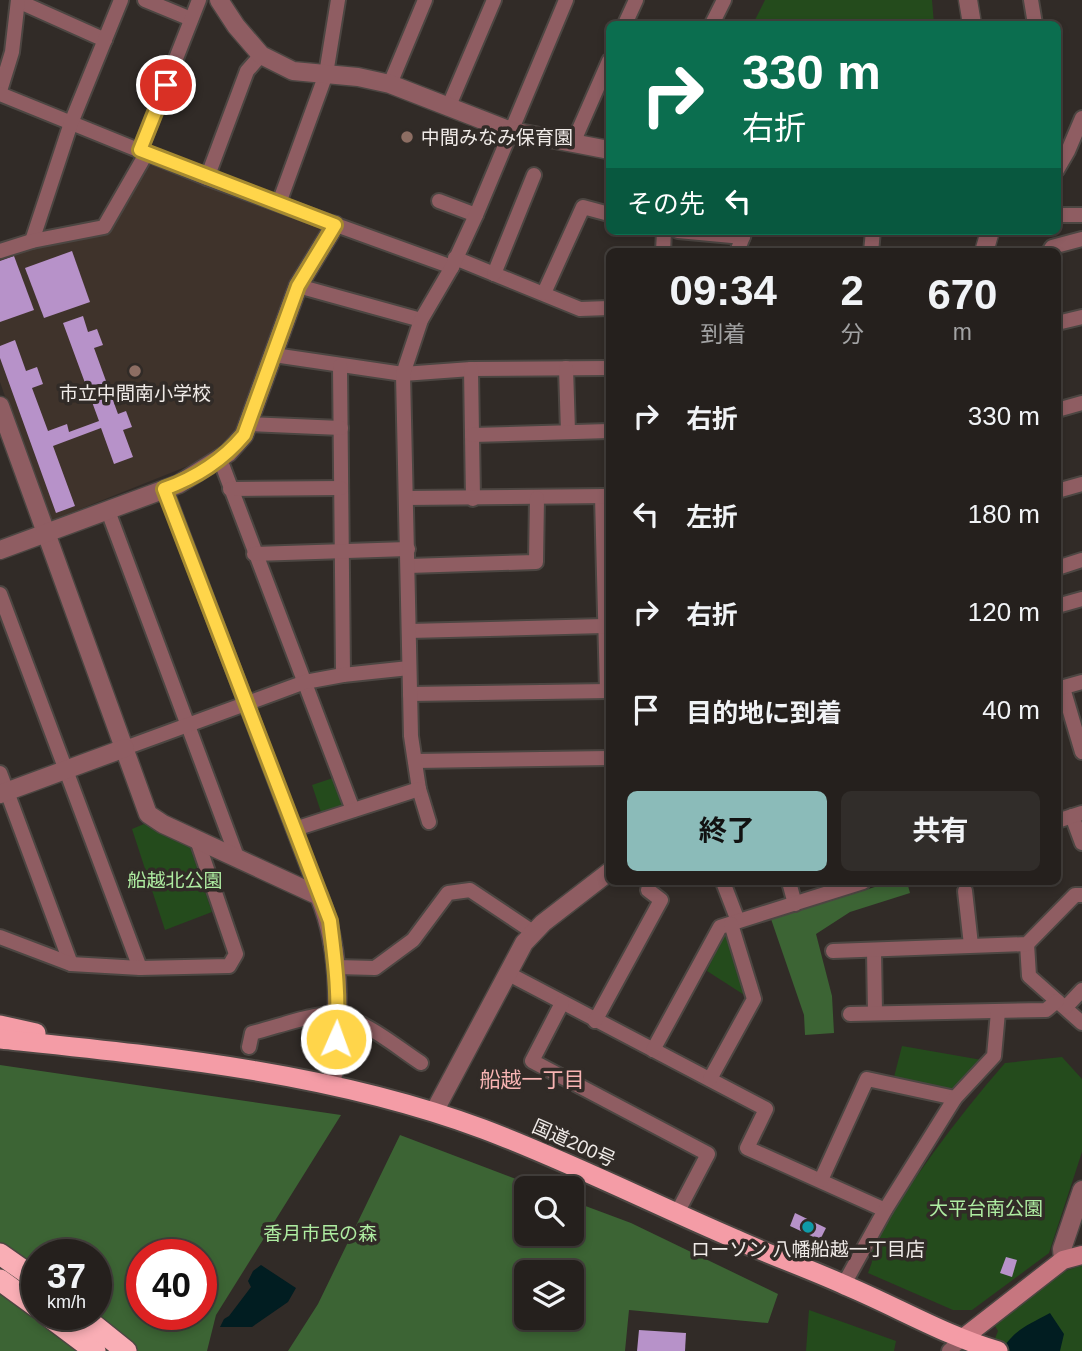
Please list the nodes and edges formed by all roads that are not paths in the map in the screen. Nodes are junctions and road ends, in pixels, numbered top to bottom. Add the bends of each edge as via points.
1 (121, 0) edge
2 (145, 0) edge
3 (199, 0) edge
4 (219, 0) edge
5 (338, 0) edge
6 (425, 0) edge
7 (494, 0) edge
8 (566, 0) edge
9 (636, 0) edge
10 (724, 0) edge
11 (968, 0) edge
12 (1031, 0) edge
13 (18, 1) edge
14 (191, 19) junction
15 (626, 21) edge
16 (714, 21) edge
17 (972, 21) edge
18 (1034, 21) edge
19 (105, 40) junction
20 (261, 55) junction
21 (606, 68) edge
22 (326, 74) junction
23 (390, 84) junction
24 (0, 93) edge
25 (448, 108) junction
26 (1082, 118) edge
27 (71, 123) junction
28 (511, 131) junction
29 (573, 144) junction
30 (606, 150) edge
31 (143, 152) junction
32 (1061, 163) edge
33 (534, 175) dead end
34 (207, 177) junction
35 (439, 201) dead end
36 (279, 203) junction
37 (606, 213) edge
38 (476, 215) junction
39 (1061, 215) edge
40 (1082, 215) edge
41 (335, 225) junction
42 (1082, 239) edge
43 (32, 241) junction
44 (1051, 248) edge
45 (0, 251) edge
46 (454, 263) junction
47 (494, 274) junction
48 (298, 286) junction
49 (544, 293) junction
50 (606, 308) edge
51 (1082, 317) edge
52 (421, 320) junction
53 (1061, 322) edge
54 (274, 355) junction
55 (340, 366) junction
56 (566, 368) junction
57 (606, 368) edge
58 (471, 369) junction
59 (403, 374) junction
60 (1082, 403) edge
61 (0, 406) edge
62 (1061, 409) edge
63 (248, 424) junction
64 (341, 428) junction
65 (606, 431) edge
66 (568, 432) junction
67 (472, 435) junction
68 (220, 459) junction
69 (1082, 484) edge
70 (341, 488) junction
71 (164, 489) junction
72 (230, 489) junction
73 (1061, 490) edge
74 (605, 496) edge
75 (406, 498) junction
76 (537, 498) junction
77 (473, 499) junction
78 (108, 511) junction
79 (46, 535) junction
80 (408, 549) junction
81 (0, 550) edge
82 (341, 551) junction
83 (254, 554) junction
84 (1082, 561) edge
85 (408, 566) junction
86 (1061, 567) edge
87 (0, 594) edge
88 (1082, 599) edge
89 (1061, 605) edge
90 (604, 626) junction
91 (409, 631) junction
92 (606, 658) edge
93 (409, 668) junction
94 (343, 675) junction
95 (305, 682) junction
96 (1082, 682) edge
97 (1061, 688) edge
98 (606, 691) edge
99 (1061, 691) edge
100 (410, 694) junction
101 (245, 703) junction
102 (186, 724) junction
103 (125, 748) junction
104 (1082, 752) edge
105 (606, 758) edge
106 (415, 761) junction
107 (65, 770) junction
108 (0, 773) edge
109 (419, 789) junction
110 (4, 792) edge
111 (353, 810) junction
112 (1077, 815) edge
113 (429, 822) dead end
114 (295, 829) junction
115 (197, 840) junction
116 (1082, 843) edge
117 (237, 857) junction
118 (606, 874) edge
119 (724, 885) edge
120 (790, 885) edge
121 (854, 885) edge
122 (648, 890) dead end
123 (965, 891) dead end
124 (1082, 895) edge
125 (319, 897) junction
126 (794, 904) junction
127 (734, 922) junction
128 (533, 932) junction
129 (0, 937) edge
130 (1027, 944) junction
131 (971, 945) junction
132 (874, 950) junction
133 (833, 951) dead end
134 (71, 964) junction
135 (336, 967) junction
136 (140, 968) junction
137 (507, 973) junction
138 (1082, 990) edge
139 (562, 1003) junction
140 (1061, 1004) junction
141 (998, 1012) junction
142 (874, 1013) junction
143 (850, 1014) dead end
144 (338, 1016) junction
145 (596, 1021) junction
146 (1082, 1023) edge
147 (0, 1025) edge
148 (0, 1040) edge
149 (249, 1047) dead end
150 (108, 1050) junction
151 (653, 1051) junction
152 (421, 1063) dead end
153 (710, 1079) junction
154 (332, 1085) junction
155 (955, 1098) junction
156 (434, 1112) junction
157 (821, 1180) junction
158 (1082, 1190) edge
159 (884, 1210) junction
160 (677, 1213) junction
161 (0, 1254) edge
162 (1082, 1255) edge
163 (1063, 1260) junction
164 (21, 1269) edge
165 (0, 1280) edge
166 (844, 1284) junction
167 (21, 1295) edge
168 (67, 1330) edge
169 (99, 1330) edge
170 (956, 1345) edge
171 (995, 1350) edge
172 (95, 1351) edge
173 (125, 1351) edge

1 - 19 street
2 - 14 street
3 - 14 street
4 - 20 street
5 - 22 street
6 - 23 street
7 - 25 street
8 - 28 street
9 - 15 street
10 - 16 street
11 - 17 street
12 - 18 street
13 - 19 street
13 - 24 street via 12,52
14 - 31 street
19 - 27 street
20 - 22 street via 293,71
20 - 34 street via 247,71
21 - 29 street
22 - 23 street
22 - 36 street
23 - 25 street
24 - 27 street
25 - 28 street
26 - 32 street
27 - 31 street
27 - 43 street
28 - 29 street
28 - 38 street
29 - 30 street
31 - 34 street
31 - 43 street via 104,226
33 - 47 street
34 - 36 street
35 - 38 street
36 - 41 street
37 - 49 street via 583,207
38 - 46 street
39 - 40 street
41 - 46 street
41 - 48 street
42 - 44 street
43 - 45 street
46 - 47 street
46 - 52 street
47 - 49 street
48 - 52 street
48 - 54 street
49 - 50 street via 580,309
51 - 53 street
52 - 59 street
54 - 55 street
54 - 63 street
55 - 59 street
55 - 64 street
56 - 57 street
56 - 58 street
56 - 66 street
58 - 59 street
58 - 67 street
59 - 75 street
60 - 62 street
61 - 79 street
63 - 64 street
63 - 68 street via 244,435
64 - 70 street
65 - 66 street
66 - 67 street
67 - 77 street
68 - 71 street
68 - 72 street
69 - 73 street
70 - 72 street
70 - 82 street
71 - 78 street
71 - 101 street
72 - 83 street
74 - 76 street
74 - 90 street
75 - 77 street
75 - 80 street
76 - 77 street
76 - 85 street via 536,562
78 - 79 street
78 - 102 street
79 - 81 street
79 - 103 street
80 - 82 street
80 - 85 street
82 - 83 street
82 - 94 street
83 - 95 street
84 - 86 street
85 - 91 street
87 - 107 street
88 - 89 street
90 - 91 street
90 - 92 street
91 - 93 street
93 - 94 street
93 - 100 street
94 - 95 street
95 - 101 street
95 - 111 street
96 - 97 street
98 - 100 street
99 - 104 street
100 - 106 street
101 - 102 street
101 - 114 street
102 - 103 street
102 - 117 street
103 - 107 street
103 - 115 street via 148,814
105 - 106 street
106 - 109 street
107 - 110 street
107 - 136 street
108 - 110 street
109 - 111 street
109 - 113 street
110 - 134 street
111 - 114 street
112 - 116 street
114 - 125 street
115 - 117 street
115 - 136 street via 236,954 229,967
117 - 125 street
118 - 128 street
119 - 127 street
120 - 126 street
121 - 126 street
122 - 145 street via 661,900
123 - 131 street
124 - 130 street via 1075,895
125 - 135 street via 330,921
126 - 127 street
127 - 151 street via 720,927
127 - 153 street via 754,999
128 - 135 street via 470,890 448,894 413,940 375,968
128 - 137 street
129 - 134 street
130 - 131 street
130 - 140 street via 1029,976
131 - 132 street
132 - 133 street
132 - 142 street
134 - 136 street
135 - 144 street
137 - 139 street
137 - 156 street
138 - 140 street
139 - 145 street
139 - 160 street via 532,1061 708,1154
140 - 141 street via 1046,1010
140 - 146 street
141 - 142 street
141 - 155 street via 994,1056
142 - 143 street
144 - 149 street via 317,1016 251,1033
144 - 152 street via 357,1022
144 - 154 street
145 - 151 street
147 - 150 highway, 国道200号
148 - 150 highway, 国道200号
150 - 154 highway, 国道200号
151 - 153 street
153 - 157 street via 766,1109 747,1148
154 - 156 highway, 国道200号
155 - 157 street via 867,1079
155 - 159 street
156 - 160 highway, 国道200号
157 - 159 street
158 - 163 street via 1062,1249
159 - 166 street
160 - 166 highway, 国道200号
161 - 164 highway
162 - 163 main road
163 - 170 main road
165 - 167 highway
166 - 170 highway, 国道200号
168 - 172 highway
169 - 173 highway
170 - 171 highway, 国道200号

